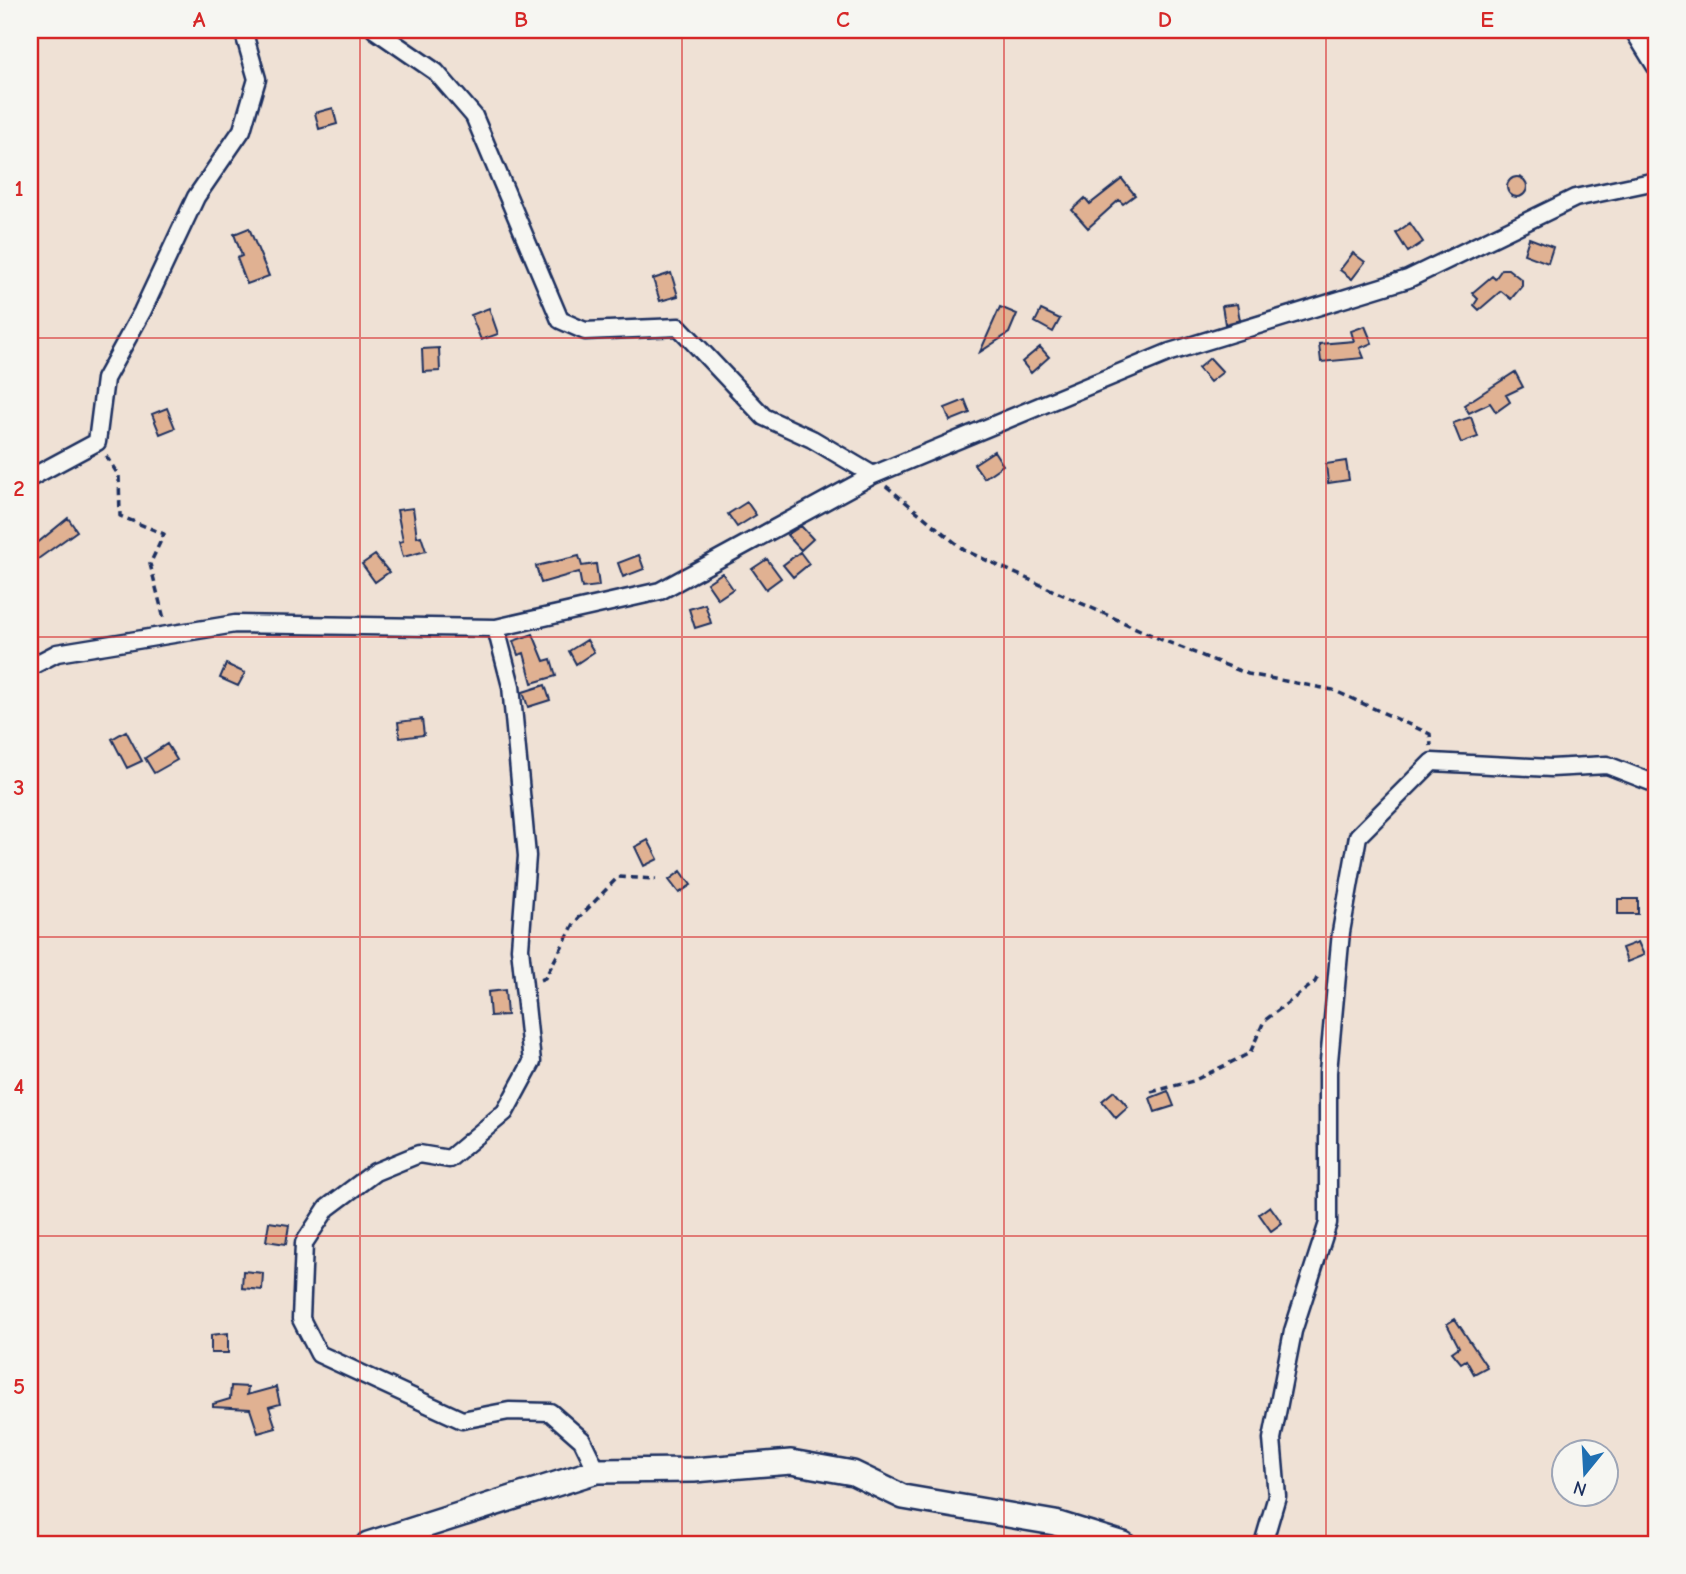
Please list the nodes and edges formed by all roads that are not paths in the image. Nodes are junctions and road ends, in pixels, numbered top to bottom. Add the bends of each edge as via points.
1 (243, 30) edge
2 (375, 30) edge
3 (1633, 30) edge
4 (1656, 67) edge
5 (1656, 181) edge
6 (873, 475) junction
7 (30, 478) edge
8 (496, 628) junction
9 (30, 667) edge
10 (1656, 784) edge
11 (597, 1471) junction
12 (368, 1544) edge
13 (1122, 1544) edge
14 (1263, 1544) edge

1 - 7 street via 257,79 242,130 196,197 105,379 97,442
2 - 6 street via 436,72 474,116 560,320 585,331 679,327 764,417
3 - 4 street
5 - 6 street via 1575,198 1408,279 1170,352
6 - 8 street via 660,591
8 - 9 street via 235,624 57,653
8 - 11 street via 511,686 527,856 520,948 532,1062 505,1112 449,1159 419,1154 375,1172 327,1208 304,1243 301,1319 319,1354 462,1420 509,1411 550,1412 582,1440
10 - 14 street via 1607,765 1551,768 1432,762 1358,836 1341,932 1328,1072 1328,1223 1293,1331 1272,1439 1277,1496
11 - 12 main road
11 - 13 main road via 792,1462 853,1473 903,1497 1055,1523

